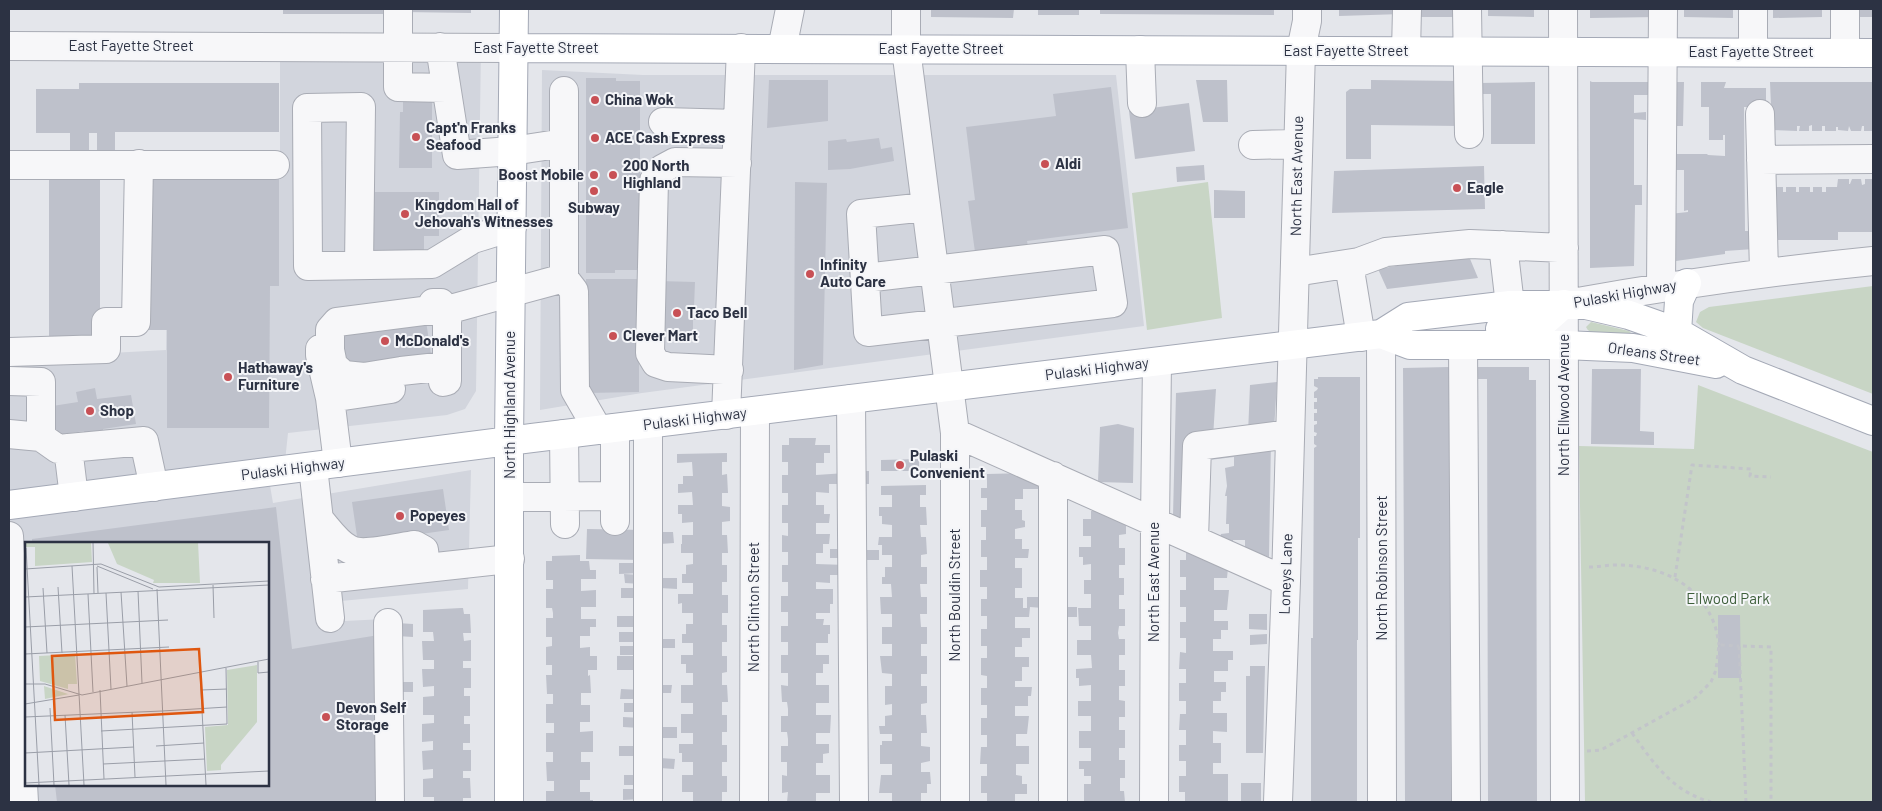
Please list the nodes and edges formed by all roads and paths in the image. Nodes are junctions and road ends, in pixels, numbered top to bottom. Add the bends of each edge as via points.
1 (398, 9) edge
2 (514, 9) edge
3 (790, 9) edge
4 (906, 9) edge
5 (1307, 9) edge
6 (1407, 9) edge
7 (1468, 9) edge
8 (1563, 9) edge
9 (1663, 9) edge
10 (1753, 9) edge
11 (1845, 9) edge
12 (9, 37) edge
13 (9, 46) edge
14 (398, 47) junction
15 (440, 47) junction
16 (514, 48) junction
17 (741, 48) junction
18 (782, 48) junction
19 (906, 49) junction
20 (1140, 50) junction
21 (1301, 50) junction
22 (1406, 51) junction
23 (1468, 51) junction
24 (1563, 52) junction
25 (1663, 52) junction
26 (1753, 52) junction
27 (1845, 53) junction
28 (1873, 53) edge
29 (446, 88) junction
30 (564, 91) dead end
31 (1142, 103) dead end
32 (1760, 114) dead end
33 (663, 122) dead end
34 (738, 124) junction
35 (1469, 134) dead end
36 (564, 143) junction
37 (1298, 144) junction
38 (1253, 145) dead end
39 (512, 150) junction
40 (1873, 159) edge
41 (1761, 160) junction
42 (737, 163) junction
43 (139, 164) junction
44 (9, 165) edge
45 (275, 165) dead end
46 (926, 207) junction
47 (512, 227) junction
48 (1503, 245) junction
49 (1564, 248) junction
50 (1873, 260) edge
51 (1349, 264) junction
52 (359, 265) junction
53 (934, 269) junction
54 (1295, 272) junction
55 (1764, 272) junction
56 (564, 278) junction
57 (865, 278) junction
58 (1674, 285) junction
59 (511, 292) junction
60 (1564, 304) junction
61 (1510, 305) junction
62 (447, 310) junction
63 (941, 323) junction
64 (1677, 332) junction
65 (1371, 335) junction
66 (1293, 345) junction
67 (1464, 345) junction
68 (1564, 345) junction
69 (9, 352) edge
70 (1157, 362) junction
71 (447, 366) junction
72 (729, 370) junction
73 (1743, 370) junction
74 (9, 380) edge
75 (949, 387) junction
76 (330, 398) junction
77 (851, 400) junction
78 (755, 411) junction
79 (726, 415) junction
80 (1873, 420) edge
81 (648, 424) junction
82 (607, 429) junction
83 (955, 432) junction
84 (9, 434) edge
85 (564, 434) junction
86 (1290, 434) junction
87 (41, 437) junction
88 (509, 441) junction
89 (68, 448) junction
90 (325, 465) junction
91 (1053, 476) junction
92 (1771, 477) dead end
93 (154, 487) junction
94 (565, 496) junction
95 (74, 497) junction
96 (509, 497) junction
97 (9, 505) edge
98 (319, 519) junction
99 (1155, 521) junction
100 (565, 524) dead end
101 (9, 536) edge
102 (1194, 539) junction
103 (510, 559) junction
104 (1587, 566) dead end
105 (426, 568) junction
106 (1675, 577) junction
107 (325, 578) junction
108 (1286, 580) junction
109 (330, 618) dead end
110 (388, 623) dead end
111 (1719, 645) junction
112 (1738, 646) junction
113 (1632, 733) junction
114 (1565, 751) junction
115 (24, 802) edge
116 (390, 802) edge
117 (510, 802) edge
118 (648, 802) edge
119 (754, 802) edge
120 (854, 802) edge
121 (956, 802) edge
122 (1053, 802) edge
123 (1154, 802) edge
124 (1278, 802) edge
125 (1382, 802) edge
126 (1466, 802) edge
127 (1565, 802) edge
128 (1711, 802) edge
129 (1746, 802) edge
130 (1771, 802) edge

1 - 14 street
2 - 16 main road, North Highland Avenue
3 - 18 street
4 - 19 street
5 - 21 street, North East Avenue
6 - 22 street
7 - 23 street
8 - 24 street, North Ellwood Avenue
9 - 25 street
10 - 26 street
11 - 27 street
12 - 13 street
13 - 14 street, East Fayette Street
14 - 15 street, East Fayette Street
14 - 29 street via 398,87
15 - 16 street, East Fayette Street
15 - 29 street
16 - 17 main road, East Fayette Street
16 - 39 main road, North Highland Avenue
17 - 18 main road, East Fayette Street
17 - 34 street
18 - 19 main road, East Fayette Street
19 - 20 main road, East Fayette Street
19 - 46 street, North Bouldin Street
20 - 21 main road, East Fayette Street
20 - 31 street
21 - 22 main road, East Fayette Street
21 - 37 street, North East Avenue
22 - 23 main road, East Fayette Street
23 - 24 main road, East Fayette Street
23 - 35 street
24 - 25 main road, East Fayette Street
24 - 49 street, North Ellwood Avenue
25 - 26 main road, East Fayette Street
25 - 58 street
26 - 27 main road, East Fayette Street
27 - 28 main road, East Fayette Street
29 - 39 street via 457,155
30 - 36 street
32 - 41 street
33 - 34 street
34 - 42 street
36 - 39 street
36 - 56 street
37 - 38 street
37 - 54 street, North East Avenue
39 - 47 main road, North Highland Avenue
40 - 41 street
41 - 55 street
42 - 72 street
42 - 72 street via 674,162 662,169 654,180 650,353 656,363 668,367
43 - 44 street
43 - 45 street
43 - 69 street via 136,322 106,322 106,349
46 - 53 street, North Bouldin Street
46 - 57 street via 861,214
47 - 52 street via 473,239 432,264
47 - 59 main road, North Highland Avenue
48 - 49 street
48 - 51 street via 1470,244 1386,252
48 - 61 street
49 - 60 street, North Ellwood Avenue
50 - 55 street, Pulaski Highway
51 - 54 street
51 - 65 street, North Robinson Street
52 - 52 street via 361,107 307,108 308,266
53 - 57 street
53 - 63 street, North Bouldin Street
53 - 63 street via 1105,250 1113,303
54 - 66 street, North East Avenue
55 - 58 street, Pulaski Highway
56 - 59 street
56 - 82 street via 574,291 575,390
57 - 63 street via 868,332
58 - 60 street, Pulaski Highway
58 - 64 main road via 1679,302
59 - 62 street
59 - 88 main road, North Highland Avenue
60 - 61 main road, Pulaski Highway
60 - 64 main road, Orleans Street via 1611,310
60 - 67 main road via 1539,326 1483,330
60 - 68 street, North Ellwood Avenue
61 - 65 main road, Pulaski Highway via 1408,317
62 - 71 street
62 - 71 street via 337,322 330,330 333,365 344,375 364,377
62 - 76 street via 441,303 333,312 321,321 320,355
63 - 75 street, North Bouldin Street
64 - 73 main road, Orleans Street
65 - 66 main road, Pulaski Highway
65 - 67 main road, Pulaski Highway via 1410,345
65 - 125 street, North Robinson Street
66 - 70 main road, Pulaski Highway
66 - 86 street, Loneys Lane
67 - 68 main road, Pulaski Highway
67 - 126 street
68 - 73 main road, Orleans Street via 1633,348
68 - 114 street, North Ellwood Avenue
70 - 75 main road, Pulaski Highway
70 - 99 street, North East Avenue
71 - 76 street via 447,381
72 - 79 street
73 - 80 main road, Orleans Street
74 - 87 street via 41,382
75 - 77 main road, Pulaski Highway
75 - 83 street, North Bouldin Street
76 - 90 street
77 - 78 main road, Pulaski Highway
77 - 120 street
78 - 79 main road, Pulaski Highway
78 - 119 street, North Clinton Street
79 - 81 main road, Pulaski Highway
81 - 82 main road, Pulaski Highway
81 - 118 street
82 - 85 main road, Pulaski Highway
82 - 94 street via 615,508
83 - 91 street
83 - 121 street, North Bouldin Street
84 - 87 street
85 - 88 main road, Pulaski Highway
85 - 94 street
86 - 102 street via 1197,446
86 - 108 street, Loneys Lane
87 - 89 street via 58,449
88 - 90 main road, Pulaski Highway
88 - 96 main road, North Highland Avenue
89 - 93 street via 144,441
89 - 95 street
90 - 93 main road, Pulaski Highway
90 - 98 street
91 - 99 street
91 - 122 street
92 - 106 path via 1750,476 1751,469 1692,465
93 - 95 main road, Pulaski Highway
94 - 96 street
94 - 100 street
95 - 97 main road, Pulaski Highway
96 - 103 main road, North Highland Avenue
98 - 105 street via 350,550 364,552 415,545 424,550
98 - 107 street
99 - 102 street
99 - 123 street, North East Avenue
101 - 115 street
102 - 108 street
103 - 105 street
103 - 117 main road, North Highland Avenue
104 - 106 path via 1646,568
105 - 107 street
106 - 111 path via 1701,599 1715,626
107 - 109 street
108 - 124 street, Loneys Lane
110 - 116 street
111 - 112 path
111 - 113 path via 1711,682 1695,698
112 - 129 path
112 - 130 path via 1771,647
113 - 114 path via 1601,750
113 - 128 path via 1653,764 1668,779 1696,798
114 - 127 street, North Ellwood Avenue

